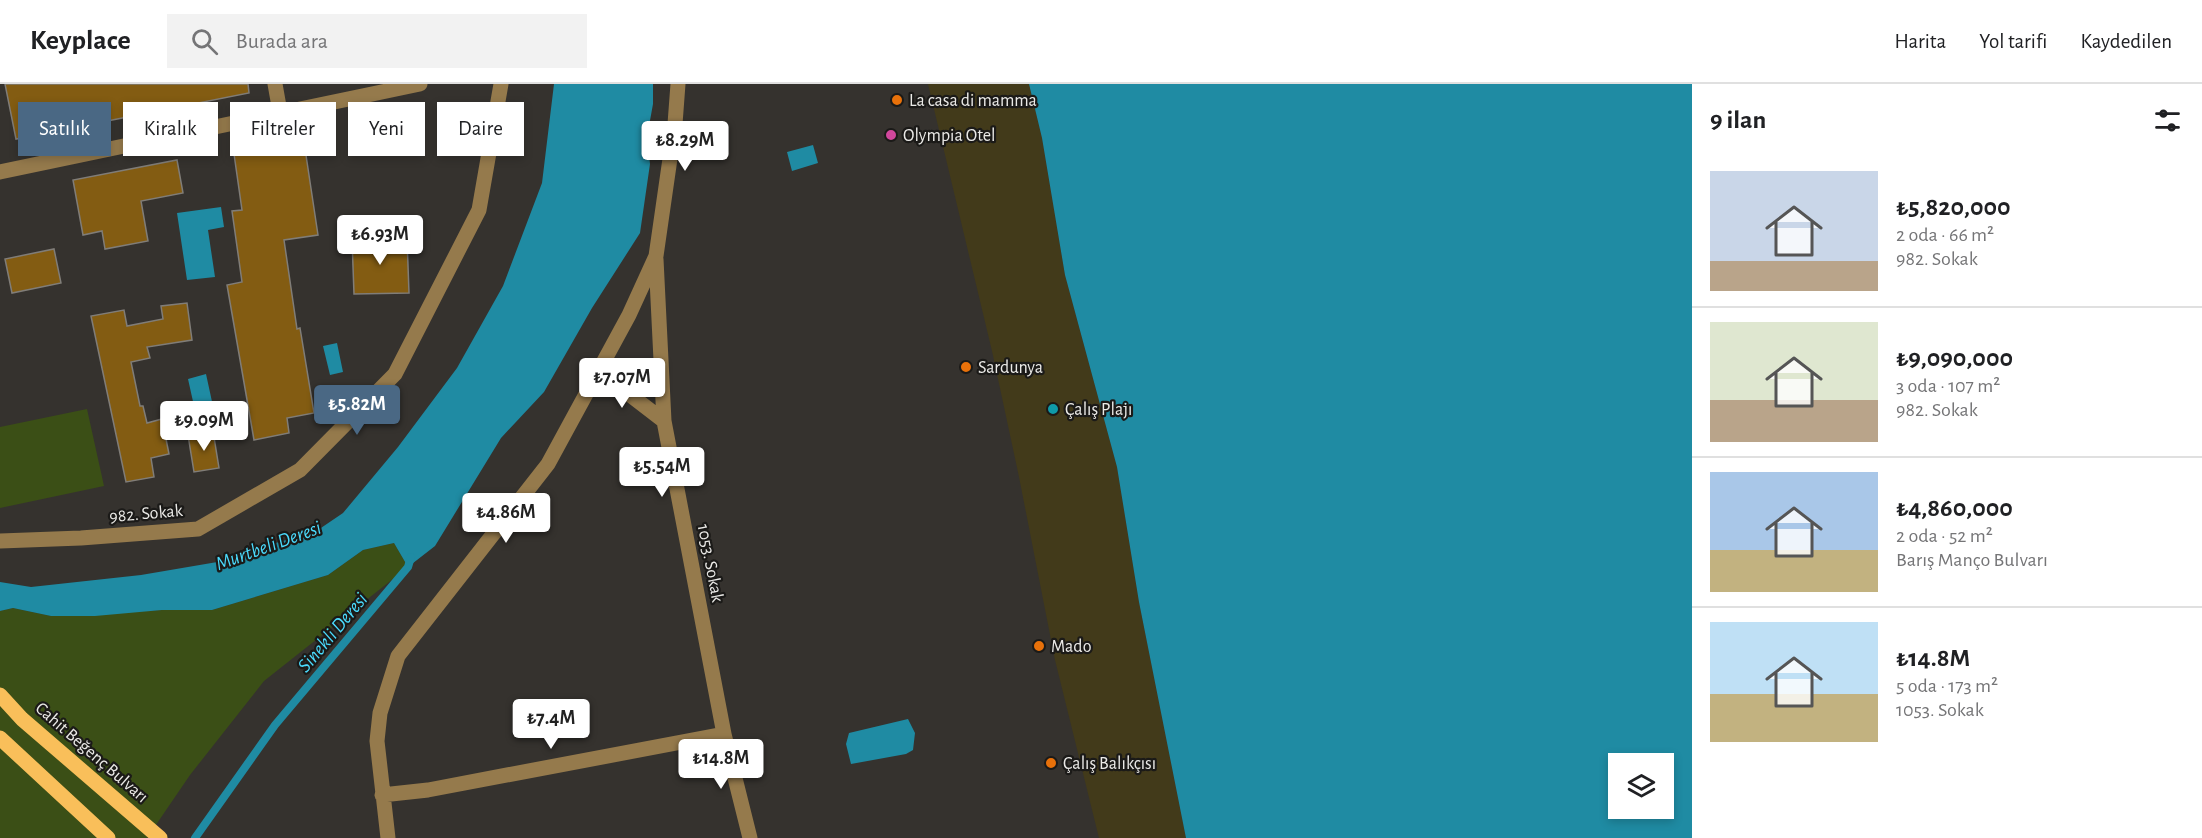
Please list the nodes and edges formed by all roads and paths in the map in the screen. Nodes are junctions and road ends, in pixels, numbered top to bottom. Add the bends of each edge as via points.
1 (275, 84) edge
2 (420, 84) edge
3 (501, 84) edge
4 (678, 84) edge
5 (278, 102) edge
6 (330, 102) edge
7 (230, 123) edge
8 (0, 172) edge
9 (656, 256) junction
10 (599, 371) junction
11 (664, 421) junction
12 (0, 541) edge
13 (0, 695) edge
14 (724, 734) junction
15 (0, 738) edge
16 (382, 795) junction
17 (157, 834) edge
18 (108, 838) edge
19 (388, 838) edge
20 (750, 838) edge

1 - 5 street
2 - 6 street
3 - 12 street, 982. Sokak via 479,210 395,374 300,470 198,529
4 - 9 street
7 - 8 street
9 - 10 street
9 - 11 street, 1053. Sokak
10 - 11 street
10 - 16 street via 548,464 398,656 380,712 377,741
11 - 14 street, 1053. Sokak
13 - 17 main road, Cahit Beğenç Bulvarı
14 - 16 street via 428,790
14 - 20 street, 1053. Sokak
15 - 18 main road
16 - 19 street

